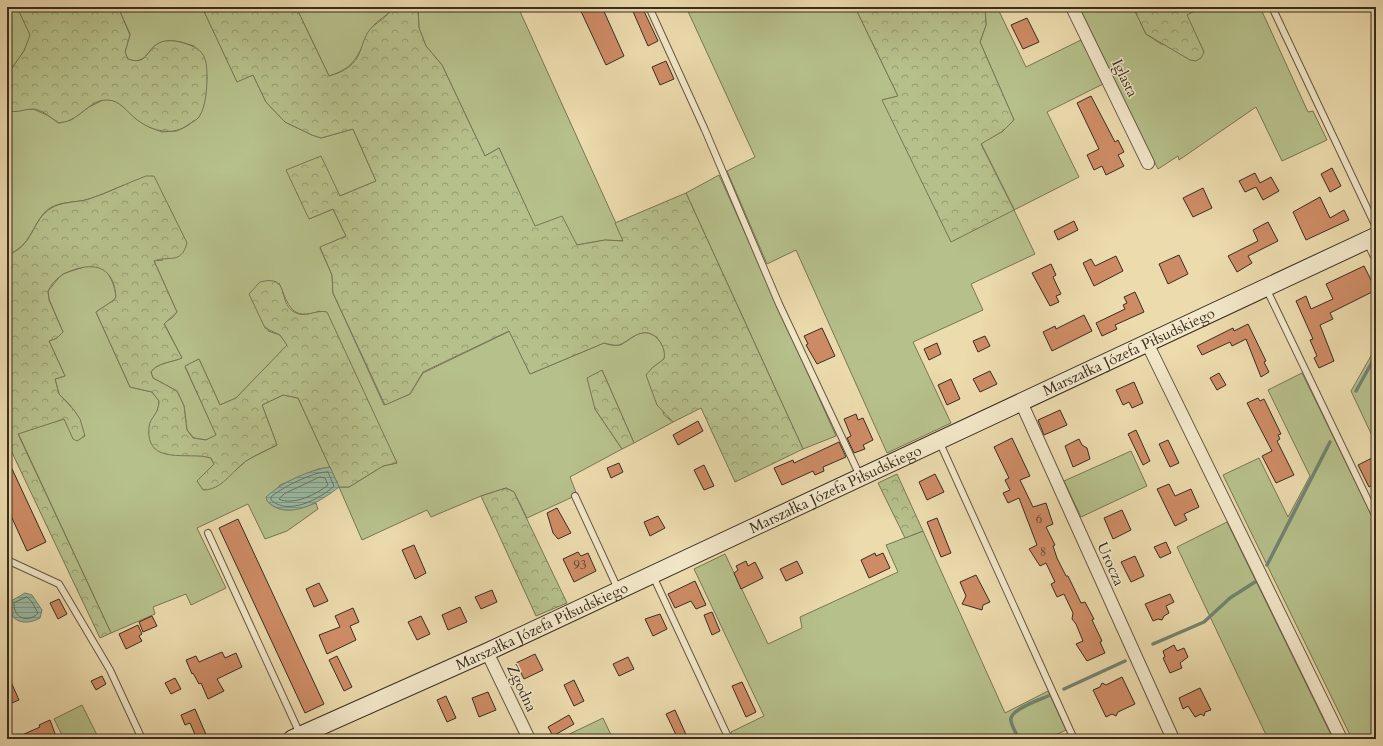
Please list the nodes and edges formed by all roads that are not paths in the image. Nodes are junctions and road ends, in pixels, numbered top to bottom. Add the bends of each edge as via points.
1 (649, 7) edge
2 (1072, 7) edge
3 (1272, 7) edge
4 (1148, 163) dead end
5 (1374, 239) edge
6 (1266, 288) junction
7 (1147, 343) junction
8 (1021, 402) junction
9 (939, 441) junction
10 (861, 478) junction
11 (575, 496) dead end
12 (1376, 516) edge
13 (208, 533) dead end
14 (7, 560) edge
15 (652, 575) junction
16 (618, 591) junction
17 (487, 652) junction
18 (296, 737) edge
19 (142, 739) edge
20 (529, 739) edge
21 (729, 739) edge
22 (1074, 739) edge
23 (1173, 739) edge
24 (1341, 739) edge

1 - 10 lane via 779,304
2 - 4 street, Iglasta
3 - 5 lane
5 - 6 street, Marszałka Józefa Piłsudskiego
6 - 7 street, Marszałka Józefa Piłsudskiego
6 - 12 lane
7 - 8 street, Marszałka Józefa Piłsudskiego
7 - 24 street
8 - 9 street, Marszałka Józefa Piłsudskiego
8 - 23 street, Urocza
9 - 10 street, Marszałka Józefa Piłsudskiego
9 - 22 lane
10 - 15 street, Marszałka Józefa Piłsudskiego
11 - 16 lane
13 - 18 lane
14 - 19 lane via 60,584 110,670
15 - 16 street, Marszałka Józefa Piłsudskiego
15 - 21 lane
16 - 17 street, Marszałka Józefa Piłsudskiego
17 - 18 street, Marszałka Józefa Piłsudskiego
17 - 20 street, Zgodna

